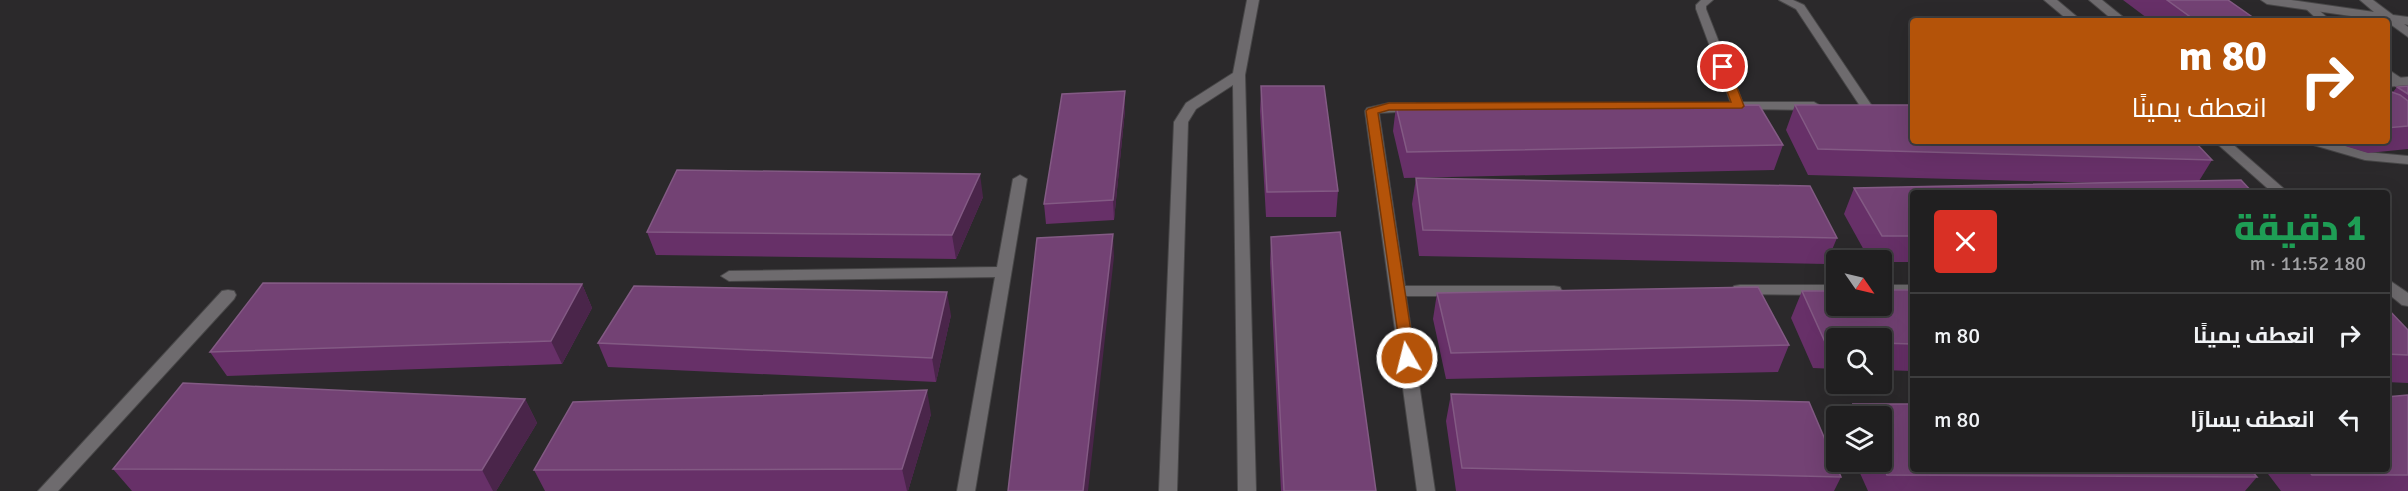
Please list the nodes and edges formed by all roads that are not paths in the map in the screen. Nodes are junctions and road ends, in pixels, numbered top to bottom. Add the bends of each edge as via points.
1 (1253, 0) edge
2 (1708, 0) edge
3 (1784, 0) edge
4 (2050, 0) edge
5 (2095, 0) edge
6 (2267, 0) edge
7 (2366, 0) edge
8 (2308, 6) junction
9 (2072, 18) edge
10 (2118, 18) edge
11 (2322, 18) edge
12 (2389, 18) joint
13 (2390, 18) edge
14 (2390, 19) edge
15 (2408, 21) edge
16 (2408, 33) edge
17 (1239, 75) junction
18 (1435, 106) edge
19 (1732, 106) joint
20 (1831, 106) edge
21 (1866, 106) edge
22 (2225, 144) edge
23 (2325, 144) edge
24 (2408, 160) edge
25 (1020, 179) dead end
26 (2278, 190) edge
27 (1003, 272) junction
28 (729, 276) dead end
29 (2390, 287) edge
30 (1729, 290) edge
31 (1826, 290) edge
32 (1892, 290) edge
33 (1910, 290) edge
34 (1398, 291) junction
35 (1575, 291) edge
36 (228, 295) dead end
37 (2408, 301) edge
38 (47, 491) edge
39 (966, 491) edge
40 (1168, 491) edge
41 (1247, 491) edge
42 (1426, 491) edge

1 - 17 street
2 - 19 lane via 1701,9
3 - 21 lane via 1800,7
4 - 9 street
5 - 10 street
6 - 8 street
7 - 12 street
8 - 11 lane
8 - 12 street
13 - 15 street
14 - 16 street
17 - 40 street via 1191,106 1181,122
17 - 41 street
18 - 34 street via 1372,111
19 - 20 street
22 - 26 street
23 - 24 street via 2365,156
25 - 27 street
27 - 28 street
27 - 39 street
29 - 37 street
30 - 31 street
32 - 33 street
34 - 35 street
34 - 42 street
36 - 38 street

